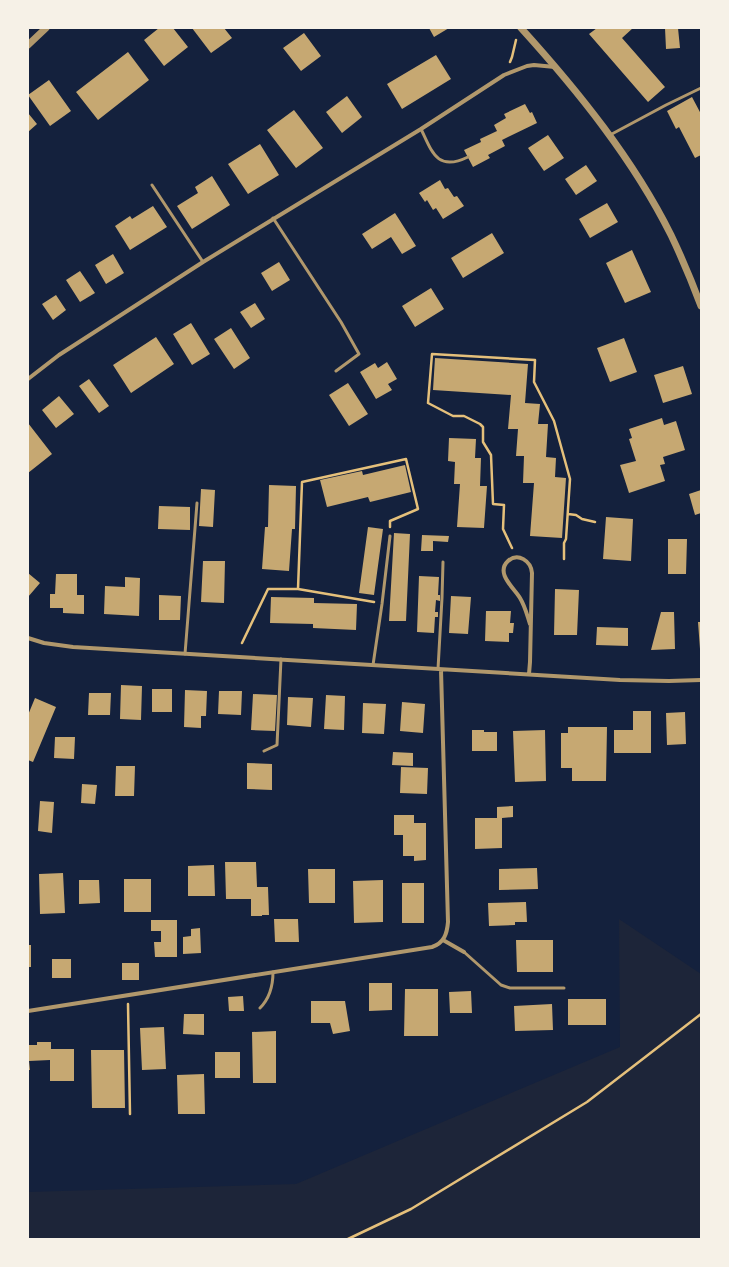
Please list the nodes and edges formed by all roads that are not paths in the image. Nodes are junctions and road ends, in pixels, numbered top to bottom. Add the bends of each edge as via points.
1 (46, 28) edge
2 (521, 28) edge
3 (28, 45) edge
4 (555, 67) junction
5 (701, 88) edge
6 (421, 128) junction
7 (610, 135) junction
8 (468, 157) dead end
9 (152, 185) dead end
10 (273, 218) junction
11 (203, 262) junction
12 (701, 306) edge
13 (336, 371) dead end
14 (28, 379) edge
15 (196, 503) dead end
16 (390, 536) road end
17 (443, 562) dead end
18 (530, 624) junction
19 (28, 638) edge
20 (185, 654) junction
21 (281, 659) junction
22 (373, 664) junction
23 (440, 669) junction
24 (529, 674) junction
25 (701, 680) edge
26 (264, 751) dead end
27 (443, 940) junction
28 (464, 952) joint
29 (274, 972) junction
30 (564, 988) dead end
31 (260, 1008) dead end
32 (28, 1011) edge

1 - 3 street
2 - 4 street
4 - 6 street via 534,65 504,75
4 - 7 street
5 - 7 lane
6 - 8 lane via 436,157 441,160 458,161
6 - 10 street
7 - 12 street via 671,235
9 - 11 lane
10 - 11 street
10 - 13 lane via 342,322 359,354
11 - 14 street via 59,355
15 - 20 lane
16 - 22 lane
17 - 23 lane
18 - 18 street via 532,568 524,559 518,557 507,562 504,574 525,608
18 - 24 street
19 - 20 street via 73,647
20 - 21 street
21 - 22 street
21 - 26 lane via 277,745
22 - 23 street
23 - 24 street
23 - 27 street via 448,922
24 - 25 street via 620,680
27 - 28 street
27 - 29 street via 432,947
28 - 30 lane via 501,985 510,988
29 - 31 lane via 269,996
29 - 32 street

